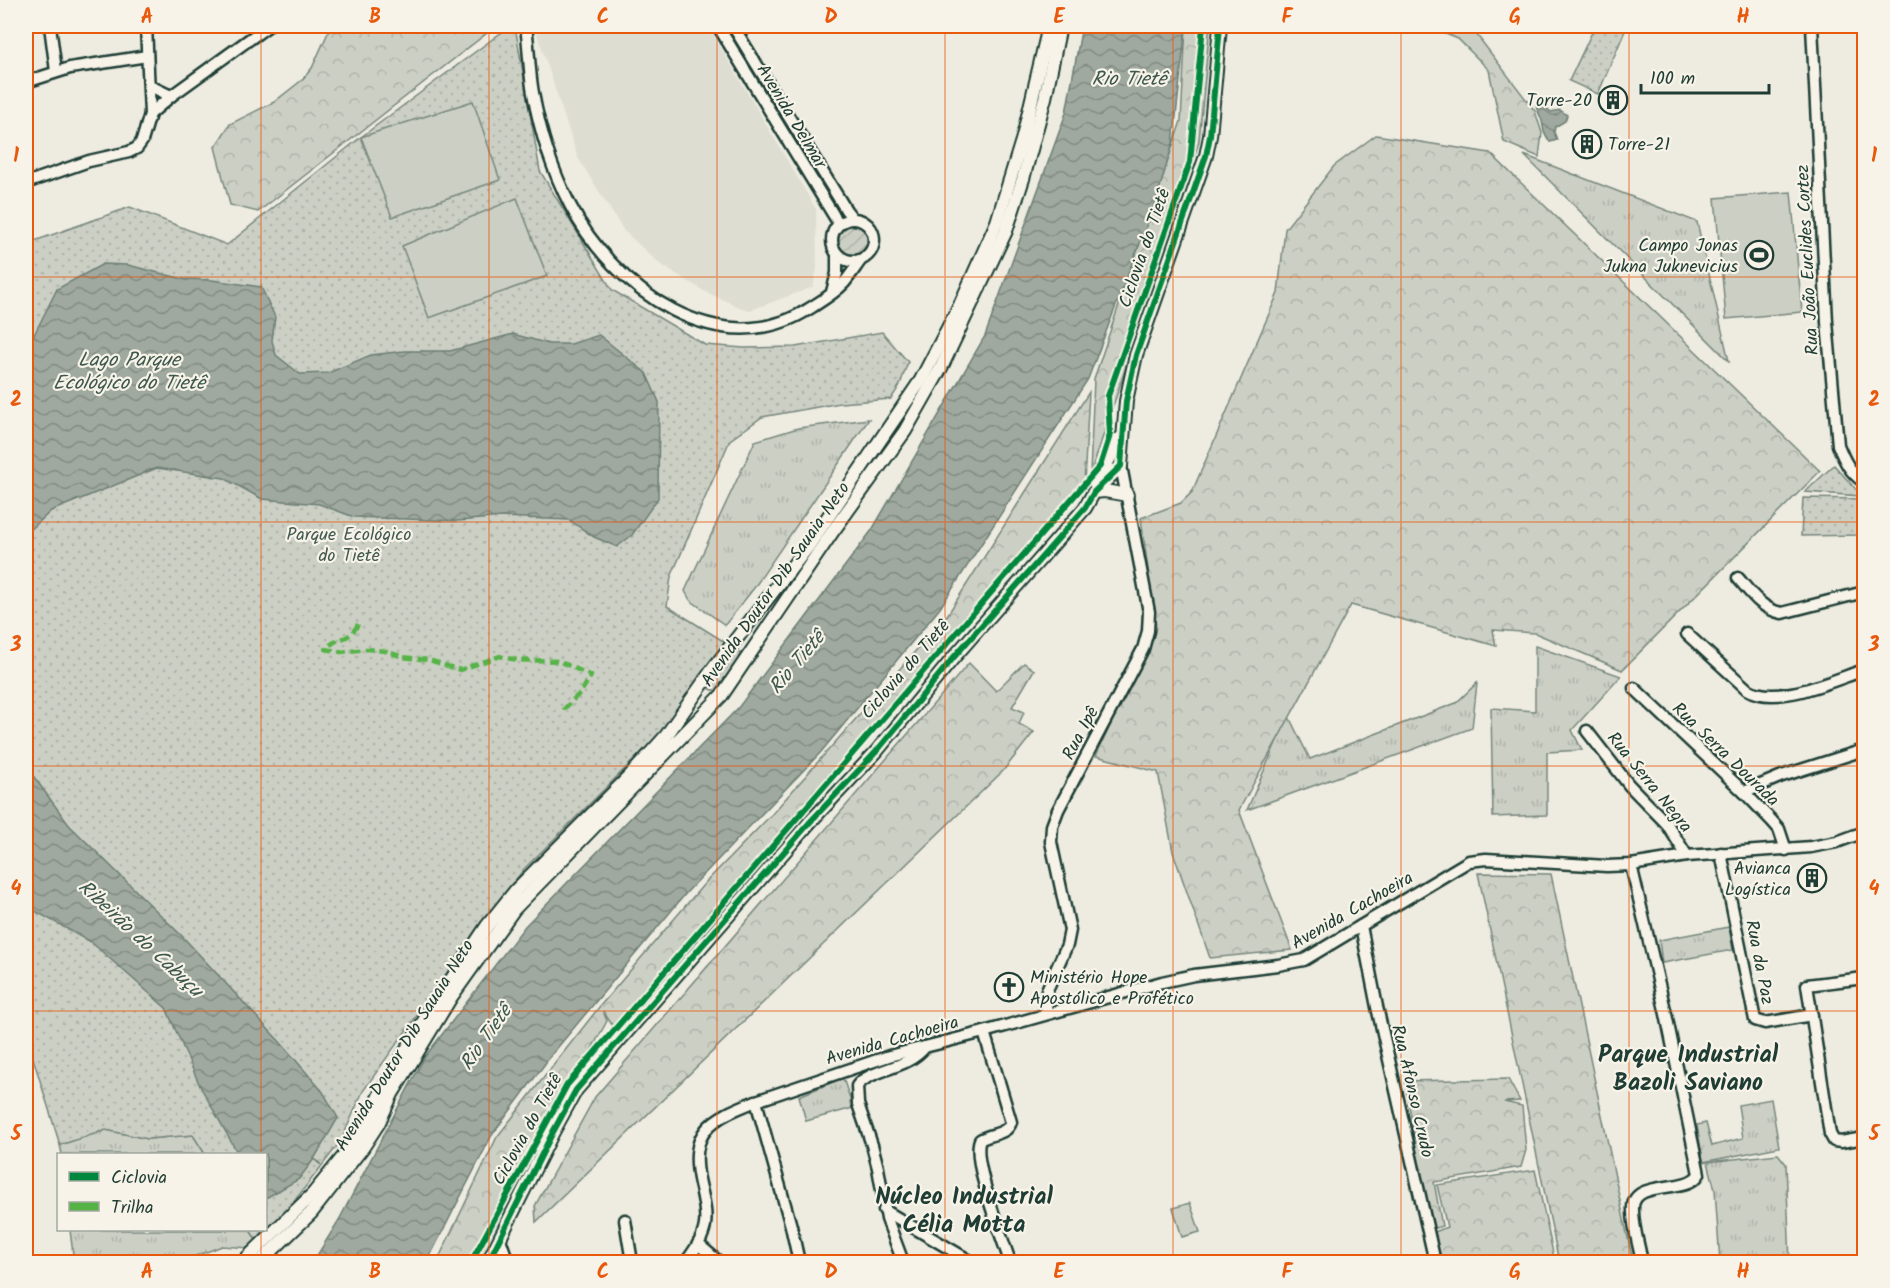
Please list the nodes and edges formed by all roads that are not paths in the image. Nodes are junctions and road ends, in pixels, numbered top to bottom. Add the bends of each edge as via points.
1 (50, 26) edge
2 (146, 26) edge
3 (268, 26) edge
4 (526, 26) edge
5 (718, 26) edge
6 (733, 26) edge
7 (1049, 26) edge
8 (1060, 26) edge
9 (1220, 26) edge
10 (1812, 26) edge
11 (147, 56) junction
12 (56, 71) junction
13 (26, 82) edge
14 (150, 86) junction
15 (171, 96) junction
16 (150, 114) junction
17 (26, 183) edge
18 (853, 219) junction
19 (839, 224) junction
20 (837, 254) junction
21 (860, 261) junction
22 (831, 295) junction
23 (1122, 432) junction
24 (1121, 466) junction
25 (1864, 482) edge
26 (1094, 492) junction
27 (1127, 495) junction
28 (1085, 508) junction
29 (1738, 578) dead end
30 (1864, 592) edge
31 (1687, 634) dead end
32 (737, 639) junction
33 (751, 654) junction
34 (1864, 670) edge
35 (704, 681) junction
36 (1634, 688) dead end
37 (722, 695) junction
38 (1587, 731) dead end
39 (1864, 750) edge
40 (1744, 792) junction
41 (1864, 832) edge
42 (1786, 850) junction
43 (1721, 853) junction
44 (1687, 856) junction
45 (1630, 866) junction
46 (1361, 926) junction
47 (1864, 978) edge
48 (1046, 1014) junction
49 (1812, 1015) junction
50 (984, 1032) junction
51 (925, 1047) junction
52 (756, 1101) junction
53 (1864, 1138) edge
54 (333, 1178) junction
55 (884, 1210) junction
56 (624, 1220) dead end
57 (500, 1239) junction
58 (698, 1244) junction
59 (243, 1263) edge
60 (260, 1263) edge
61 (489, 1263) edge
62 (508, 1263) edge
63 (633, 1263) edge
64 (686, 1263) edge
65 (719, 1263) edge
66 (799, 1263) edge
67 (903, 1263) edge
68 (972, 1263) edge
69 (1010, 1263) edge
70 (1436, 1263) edge
71 (1642, 1263) edge

1 - 12 street
2 - 11 street
3 - 15 street
4 - 22 street via 533,91 554,171 592,239 637,286 688,319 735,329 788,321
5 - 19 street, Avenida Delmar
6 - 18 street, Avenida Delmar
7 - 32 main road, Avenida Doutor Dib Sauaia Neto via 1023,138 997,222 960,305 921,380 809,545
8 - 33 main road, Avenida Doutor Dib Sauaia Neto via 1045,98 1006,231 959,332 905,431
9 - 23 main road via 1206,156 1136,355
10 - 25 street, Rua João Euclides Cortez via 1828,342 1838,445 1848,466
11 - 12 street
11 - 14 street
12 - 13 street
14 - 15 street
14 - 16 street
15 - 16 street
16 - 17 street via 137,148
18 - 19 street
18 - 21 street via 865,222 875,239 871,252
19 - 20 street via 832,242
20 - 21 street via 848,261
20 - 22 street
21 - 22 street
23 - 24 main road
23 - 28 main road
24 - 26 main road
24 - 27 street, Rua Ipê
26 - 27 main road
26 - 28 main road
27 - 48 street, Rua Ipê via 1149,612 1148,631 1143,649 1052,826 1052,852 1070,930 1047,990
28 - 57 main road via 876,752 576,1090
29 - 30 street via 1772,612 1782,613
31 - 34 street via 1756,695 1782,695
32 - 33 main road via 749,643
32 - 35 main road, Avenida Doutor Dib Sauaia Neto
33 - 37 main road, Avenida Doutor Dib Sauaia Neto
35 - 37 main road via 710,692
35 - 54 main road, Avenida Doutor Dib Sauaia Neto via 654,751 501,907 425,1019
36 - 40 street, Rua Serra Dourada
37 - 54 main road, Avenida Doutor Dib Sauaia Neto via 504,921 434,1025 372,1134
38 - 44 street, Rua Serra Negra via 1629,785 1667,824
39 - 40 street
40 - 42 street, Rua Serra Dourada via 1779,829
41 - 42 street, Avenida Cachoeira via 1837,842
42 - 43 street, Avenida Cachoeira
43 - 44 street, Avenida Cachoeira
43 - 49 street, Rua da Paz via 1755,1020 1765,1023
44 - 45 street, Avenida Cachoeira
45 - 46 street, Avenida Cachoeira via 1469,861
45 - 71 street via 1699,1173 1690,1183 1649,1190 1636,1197 1633,1214
46 - 48 street, Avenida Cachoeira via 1293,963 1194,975
46 - 70 street, Rua Afonso Crudo
47 - 49 street via 1807,985
48 - 50 street, Avenida Cachoeira
49 - 53 street via 1830,1134 1834,1141 1841,1142
50 - 51 street, Avenida Cachoeira
50 - 69 street via 1011,1122 1003,1132 980,1140 978,1153
51 - 52 street, Avenida Cachoeira via 868,1062
51 - 55 street via 910,1061 856,1086 878,1168
52 - 58 street, Avenida Cachoeira via 714,1123 698,1142 697,1169 706,1223
52 - 66 street
54 - 59 main road
54 - 60 main road via 311,1213
55 - 67 street
55 - 68 street
56 - 63 street
57 - 61 main road
57 - 62 street
58 - 64 street, Avenida Cachoeira
58 - 65 street

